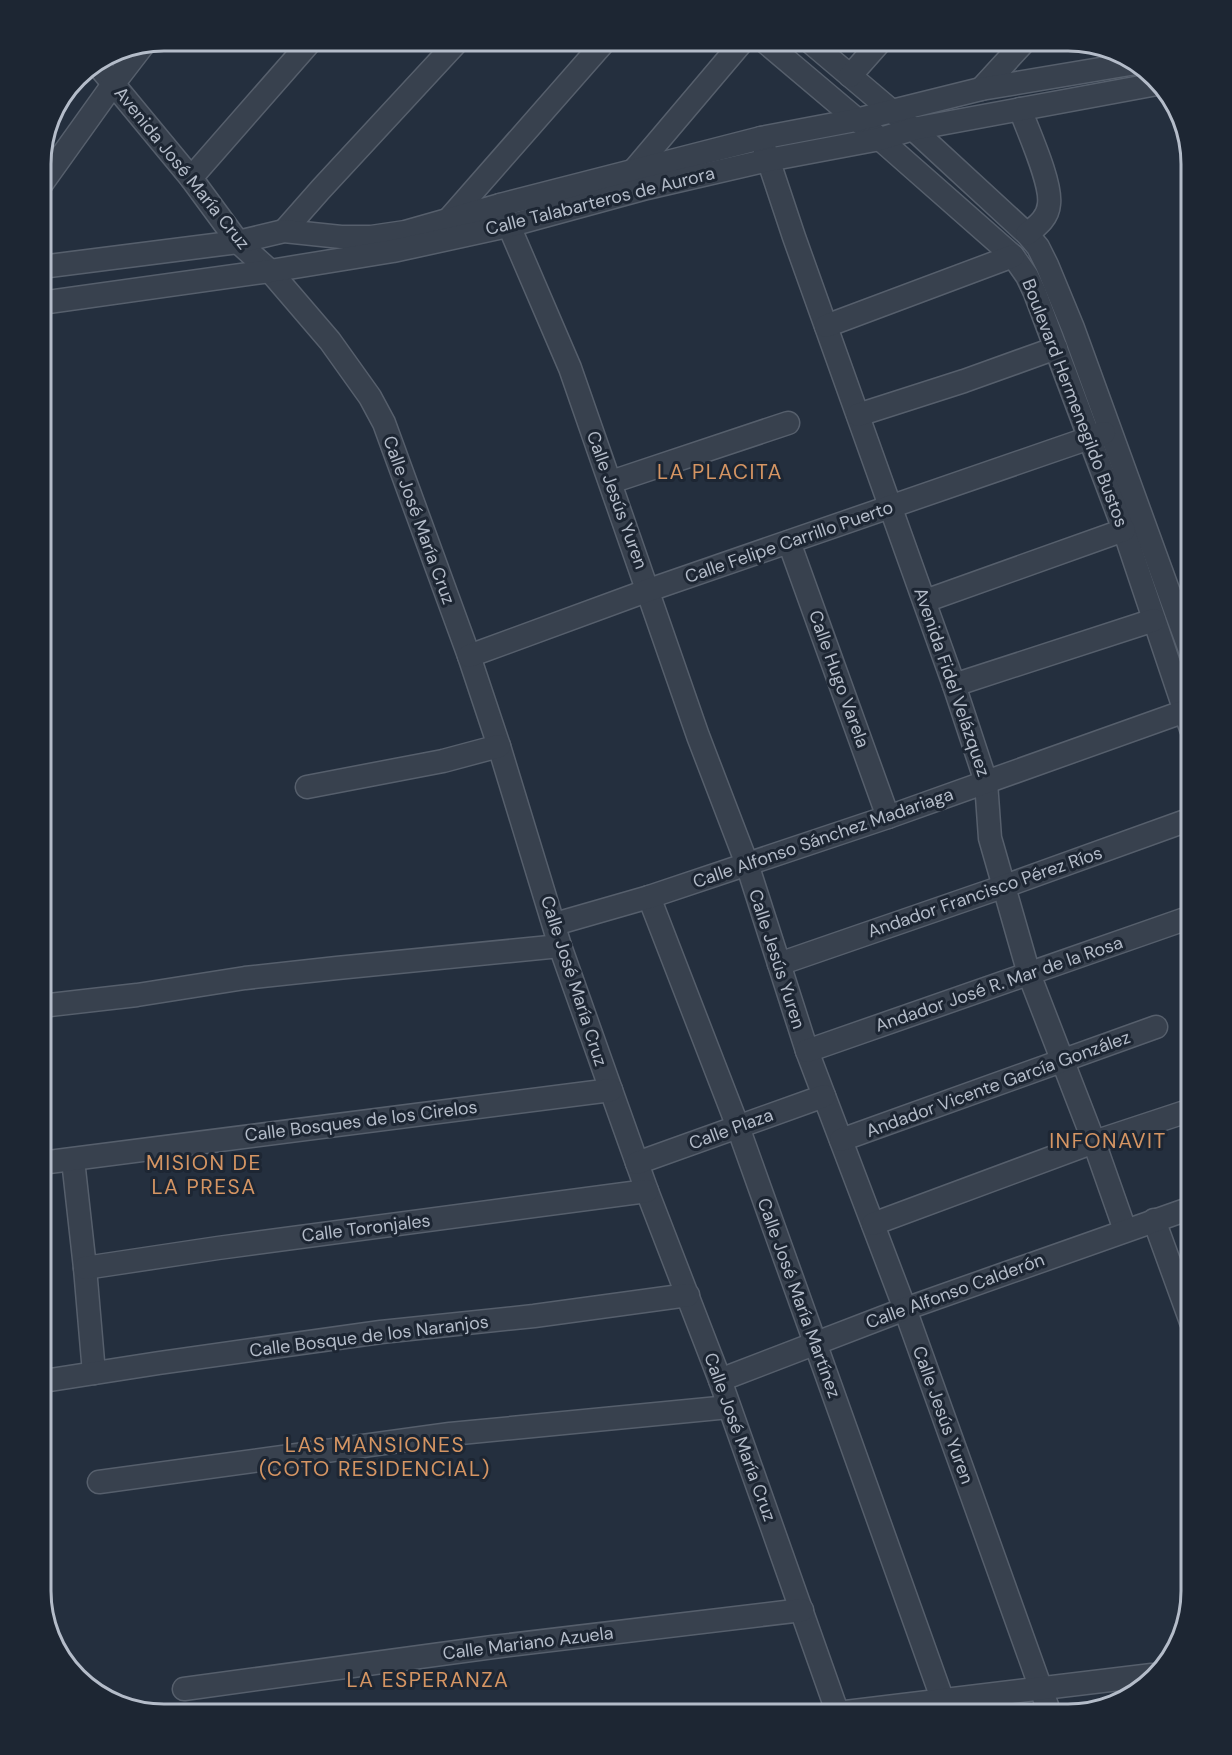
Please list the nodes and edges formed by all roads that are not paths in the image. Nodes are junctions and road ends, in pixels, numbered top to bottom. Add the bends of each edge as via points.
1 (301, 51) edge
2 (449, 51) edge
3 (596, 51) edge
4 (735, 51) edge
5 (776, 51) edge
6 (821, 51) edge
7 (872, 51) edge
8 (1015, 51) edge
9 (136, 55) edge
10 (1122, 65) edge
11 (102, 69) edge
12 (850, 76) junction
13 (114, 83) junction
14 (1149, 85) edge
15 (981, 89) junction
16 (1020, 109) junction
17 (891, 111) junction
18 (856, 120) junction
19 (913, 129) junction
20 (880, 139) junction
21 (765, 149) junction
22 (51, 171) edge
23 (633, 171) junction
24 (191, 178) junction
25 (504, 215) junction
26 (448, 219) junction
27 (284, 231) junction
28 (1027, 234) junction
29 (238, 242) junction
30 (1013, 256) junction
31 (51, 266) edge
32 (270, 271) junction
33 (51, 302) edge
34 (826, 326) junction
35 (1056, 348) junction
36 (858, 415) junction
37 (788, 423) dead end
38 (1100, 435) junction
39 (611, 482) junction
40 (891, 507) junction
41 (1124, 530) junction
42 (789, 542) junction
43 (649, 590) junction
44 (925, 601) junction
45 (1154, 620) junction
46 (1181, 629) edge
47 (469, 656) junction
48 (954, 684) junction
49 (1181, 694) edge
50 (1181, 719) edge
51 (499, 746) junction
52 (986, 782) junction
53 (307, 788) dead end
54 (888, 817) junction
55 (1181, 822) edge
56 (747, 864) junction
57 (1005, 886) junction
58 (649, 897) junction
59 (1181, 921) edge
60 (558, 935) junction
61 (778, 964) junction
62 (1029, 974) junction
63 (51, 1005) edge
64 (1155, 1027) dead end
65 (807, 1051) junction
66 (1062, 1062) junction
67 (611, 1090) junction
68 (824, 1096) junction
69 (1181, 1113) edge
70 (738, 1127) junction
71 (841, 1140) junction
72 (1094, 1142) junction
73 (73, 1160) junction
74 (51, 1162) edge
75 (637, 1162) junction
76 (647, 1191) junction
77 (1181, 1211) edge
78 (1154, 1220) junction
79 (873, 1224) junction
80 (1125, 1230) junction
81 (85, 1268) junction
82 (1181, 1294) edge
83 (688, 1295) junction
84 (905, 1308) junction
85 (816, 1342) junction
86 (94, 1373) junction
87 (51, 1380) edge
88 (720, 1380) junction
89 (729, 1407) junction
90 (99, 1482) dead end
91 (802, 1610) junction
92 (1142, 1676) edge
93 (1041, 1688) junction
94 (184, 1689) dead end
95 (943, 1701) junction
96 (832, 1704) edge
97 (918, 1704) edge
98 (1047, 1704) edge

1 - 24 street
2 - 27 street
3 - 26 street
4 - 23 street
5 - 18 street, Boulevard Hermenegildo Bustos
6 - 12 street, Boulevard Hermenegildo Bustos
7 - 12 street
8 - 15 street
9 - 13 street
10 - 15 street, Calle Talabarteros de Aurora
11 - 13 street, Avenida José María Cruz
12 - 17 street, Boulevard Hermenegildo Bustos
13 - 22 street
13 - 24 street, Avenida José María Cruz
14 - 16 street, Calle Talabarteros de Aurora
15 - 17 street, Calle Talabarteros de Aurora
16 - 19 street, Calle Talabarteros de Aurora
16 - 28 street via 1048,187 1049,204 1043,220
17 - 18 street, Calle Talabarteros de Aurora
17 - 19 street, Boulevard Hermenegildo Bustos
18 - 20 street, Boulevard Hermenegildo Bustos
18 - 21 street, Calle Talabarteros de Aurora
19 - 20 street, Calle Talabarteros de Aurora
19 - 28 street, Boulevard Hermenegildo Bustos
20 - 21 street, Calle Talabarteros de Aurora
20 - 30 street, Boulevard Hermenegildo Bustos
21 - 23 street, Calle Talabarteros de Aurora
21 - 25 street, Calle Talabarteros de Aurora via 647,188
21 - 34 street, Avenida Fidel Velázquez
23 - 25 street, Calle Talabarteros de Aurora
24 - 29 street, Avenida José María Cruz
25 - 26 street, Calle Talabarteros de Aurora
25 - 32 street, Calle Talabarteros de Aurora via 393,251
25 - 39 street, Calle Jesús Yuren via 570,368
26 - 27 street, Calle Talabarteros de Aurora via 371,237
27 - 29 street, Calle Talabarteros de Aurora
28 - 38 street, Boulevard Hermenegildo Bustos via 1038,247 1057,288
29 - 31 street, Calle Talabarteros de Aurora
29 - 32 street, Avenida José María Cruz
30 - 34 street
30 - 35 street, Boulevard Hermenegildo Bustos via 1027,276
32 - 33 street, Calle Talabarteros de Aurora
32 - 47 street, Calle José María Cruz via 344,360 384,423
34 - 36 street, Avenida Fidel Velázquez
35 - 36 street
35 - 38 street, Boulevard Hermenegildo Bustos
36 - 40 street, Avenida Fidel Velázquez
37 - 39 street
38 - 40 street, Calle Felipe Carrillo Puerto
38 - 41 street, Boulevard Hermenegildo Bustos
38 - 46 street, Boulevard Hermenegildo Bustos
39 - 43 street, Calle Jesús Yuren
40 - 42 street, Calle Felipe Carrillo Puerto
40 - 44 street, Avenida Fidel Velázquez
41 - 44 street
41 - 45 street, Boulevard Hermenegildo Bustos
42 - 43 street, Calle Felipe Carrillo Puerto
42 - 54 street, Calle Hugo Varela
43 - 47 street, Calle Felipe Carrillo Puerto
43 - 56 street, Calle Jesús Yuren
44 - 48 street, Avenida Fidel Velázquez
45 - 48 street
45 - 49 street, Boulevard Hermenegildo Bustos
47 - 51 street, Calle José María Cruz
48 - 52 street, Avenida Fidel Velázquez
50 - 52 street, Calle Alfonso Sánchez Madariaga
51 - 53 street
51 - 60 street, Calle José María Cruz
52 - 54 street, Calle Alfonso Sánchez Madariaga
52 - 57 street, Avenida Fidel Velázquez via 990,838
54 - 56 street, Calle Alfonso Sánchez Madariaga
55 - 57 street, Andador Francisco Pérez Ríos
56 - 58 street, Calle Alfonso Sánchez Madariaga
56 - 61 street, Calle Jesús Yuren
57 - 61 street, Andador Francisco Pérez Ríos
57 - 62 street, Avenida Fidel Velázquez
58 - 60 street, Calle Alfonso Sánchez Madariaga
58 - 70 street, Calle José María Martínez
59 - 62 street, Andador José R. Mar de la Rosa
60 - 63 street, Calle Alfonso Sánchez Madariaga
60 - 67 street, Calle José María Cruz
61 - 65 street, Calle Jesús Yuren
62 - 65 street, Andador José R. Mar de la Rosa
62 - 66 street, Avenida Fidel Velázquez
64 - 66 street, Andador Vicente García González
65 - 68 street, Calle Jesús Yuren
66 - 71 street, Andador Vicente García González
66 - 72 street, Avenida Fidel Velázquez
67 - 73 street, Calle Bosques de los Cirelos
67 - 75 street, Calle José María Cruz
68 - 70 street, Calle Plaza
68 - 71 street, Calle Jesús Yuren
69 - 72 street
70 - 75 street, Calle Plaza
70 - 85 street, Calle José María Martínez
71 - 79 street, Calle Jesús Yuren
72 - 79 street
72 - 80 street, Avenida Fidel Velázquez
73 - 74 street, Calle Bosques de los Cirelos
73 - 81 street
75 - 76 street, Calle José María Cruz
76 - 81 street, Calle Toronjales
76 - 83 street, Calle José María Cruz
77 - 78 street, Calle Alfonso Calderón
78 - 80 street, Calle Alfonso Calderón
78 - 82 street
79 - 84 street, Calle Jesús Yuren
80 - 84 street, Calle Alfonso Calderón
81 - 86 street
83 - 86 street, Calle Bosque de los Naranjos via 381,1332
83 - 88 street, Calle José María Cruz
84 - 85 street, Calle Alfonso Calderón
84 - 93 street, Calle Jesús Yuren
85 - 88 street, Calle Alfonso Calderón
85 - 95 street, Calle José María Martínez
86 - 87 street, Calle Bosque de los Naranjos
88 - 89 street, Calle José María Cruz
89 - 90 street via 450,1434
89 - 91 street, Calle José María Cruz
91 - 94 street, Calle Mariano Azuela
91 - 96 street, Calle José María Cruz
92 - 93 street
93 - 95 street
93 - 98 street, Calle Jesús Yuren
95 - 97 street

